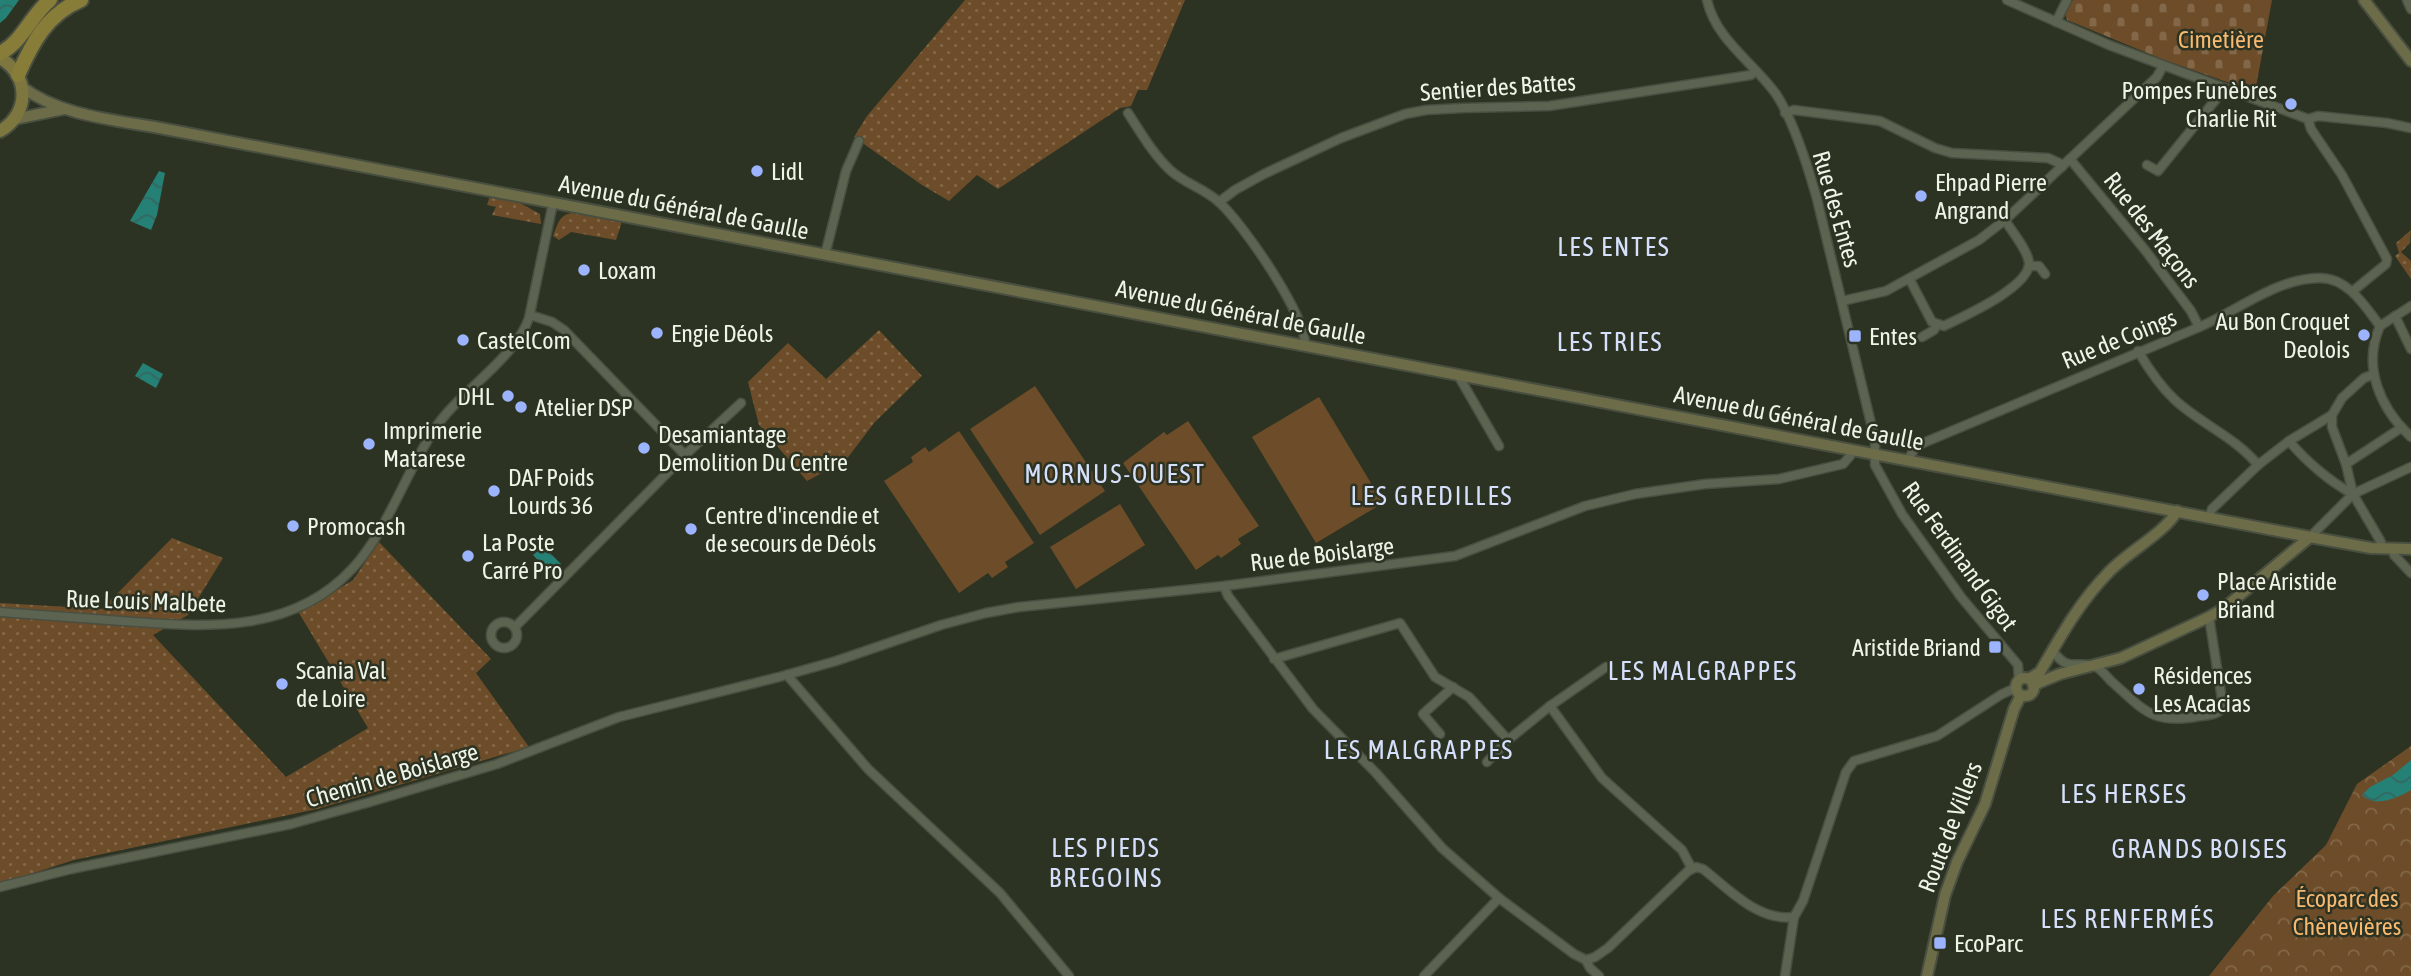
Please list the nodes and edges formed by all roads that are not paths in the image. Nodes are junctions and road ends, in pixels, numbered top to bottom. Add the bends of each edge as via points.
1 (50, 0) edge
2 (81, 0) edge
3 (1707, 0) edge
4 (2007, 0) edge
5 (2067, 0) edge
6 (2364, 0) edge
7 (2407, 0) edge
8 (2411, 9) edge
9 (2056, 22) junction
10 (0, 53) edge
11 (0, 58) edge
12 (2411, 61) edge
13 (2163, 66) junction
14 (1756, 71) junction
15 (20, 81) junction
16 (2225, 88) junction
17 (65, 109) junction
18 (1128, 113) dead end
19 (1785, 113) junction
20 (15, 118) junction
21 (2308, 120) junction
22 (2411, 128) edge
23 (0, 131) edge
24 (859, 141) dead end
25 (2070, 159) junction
26 (2147, 165) dead end
27 (2062, 167) junction
28 (1219, 202) junction
29 (553, 203) junction
30 (2005, 220) junction
31 (825, 255) junction
32 (2029, 266) junction
33 (2045, 274) dead end
34 (1910, 280) junction
35 (2353, 291) junction
36 (1842, 301) junction
37 (2411, 306) edge
38 (530, 315) junction
39 (2395, 316) junction
40 (1937, 325) junction
41 (2380, 326) junction
42 (2199, 327) junction
43 (1922, 338) dead end
44 (1305, 346) junction
45 (2411, 349) edge
46 (2138, 351) junction
47 (2372, 374) junction
48 (1458, 375) junction
49 (741, 403) dead end
50 (2332, 415) junction
51 (2401, 428) junction
52 (2411, 437) edge
53 (2289, 441) junction
54 (1499, 446) dead end
55 (1853, 450) junction
56 (1874, 454) junction
57 (685, 455) junction
58 (1908, 460) junction
59 (2346, 464) junction
60 (2258, 465) junction
61 (2411, 467) edge
62 (2353, 494) junction
63 (2177, 512) junction
64 (2209, 518) junction
65 (2310, 537) junction
66 (2380, 549) junction
67 (2411, 549) edge
68 (2393, 550) junction
69 (2411, 573) edge
70 (1224, 586) junction
71 (0, 612) edge
72 (2210, 617) junction
73 (514, 626) dead end
74 (2053, 651) junction
75 (1274, 659) junction
76 (1606, 667) dead end
77 (2095, 667) junction
78 (787, 675) junction
79 (2024, 685) junction
80 (1453, 687) junction
81 (1550, 706) junction
82 (1440, 734) dead end
83 (1508, 740) junction
84 (1486, 762) dead end
85 (1692, 869) junction
86 (0, 887) edge
87 (1499, 898) junction
88 (1794, 917) junction
89 (1586, 960) junction
90 (1069, 976) edge
91 (1424, 976) edge
92 (1599, 976) edge
93 (1785, 976) edge
94 (1927, 976) edge

1 - 10 highway via 12,47
2 - 15 highway via 54,17 37,35
3 - 14 street, Rue des Entes via 1719,29
4 - 9 street
5 - 9 street
6 - 12 main road
7 - 8 street
9 - 13 street
11 - 15 main road via 12,66
13 - 16 street
13 - 25 street via 2157,77
14 - 19 street, Rue des Entes
14 - 28 street, Sentier des Battes via 1549,106 1405,114 1264,174
15 - 17 main road, Avenue du Général de Gaulle via 41,100
15 - 20 main road via 23,98
16 - 21 street
16 - 26 street via 2158,171
17 - 20 main road, Avenue du Général de Gaulle
17 - 29 main road, Avenue du Général de Gaulle
18 - 28 street via 1168,169
19 - 27 street via 1794,110 1880,121 1958,154 2048,158
19 - 36 street, Rue des Entes via 1817,199
20 - 23 main road
21 - 22 street via 2318,116
21 - 35 street via 2387,259
24 - 31 street via 846,171
25 - 27 street
25 - 42 street, Rue des Maçons via 2145,250
27 - 30 street
28 - 44 street via 1266,260 1305,335
29 - 31 main road, Avenue du Général de Gaulle
29 - 38 street, Rue Louis Malbete
30 - 32 street
30 - 34 street
31 - 44 main road, Avenue du Général de Gaulle
32 - 33 street via 2039,266
32 - 40 street via 2026,275 1988,304 1944,326
34 - 36 street
34 - 40 street
35 - 41 street
35 - 42 street, Rue de Coings via 2330,279 2304,280 2275,289
36 - 56 street, Rue des Entes via 1875,439
37 - 39 street
38 - 57 street via 564,330
38 - 71 street, Rue Louis Malbete via 520,335 437,425 362,557 337,583 310,601 254,621 215,626
39 - 41 street
39 - 45 street
40 - 43 street
41 - 47 street
42 - 46 street, Rue de Coings
44 - 48 main road, Avenue du Général de Gaulle
46 - 58 street, Rue de Coings via 1916,446
46 - 60 street via 2175,400 2245,449
47 - 50 street via 2342,398
47 - 51 street
48 - 54 street
48 - 55 main road, Avenue du Général de Gaulle
49 - 57 street
50 - 53 street
50 - 59 street
51 - 52 street
51 - 59 street
53 - 60 street
53 - 62 street
55 - 56 main road, Avenue du Général de Gaulle
55 - 70 street, Rue de Boislarge via 1843,464 1779,479 1664,489 1586,506 1455,556
56 - 58 main road, Avenue du Général de Gaulle
56 - 79 street, Rue Ferdinand Gigot via 1879,476 1902,514 1961,597 2018,665
57 - 73 street
58 - 63 main road, Avenue du Général de Gaulle
59 - 62 street
60 - 64 street via 2212,509
61 - 62 street
62 - 65 street
62 - 66 street via 2381,542
63 - 64 main road, Avenue du Général de Gaulle
63 - 74 main road via 2171,522 2110,570 2081,602
64 - 65 main road, Avenue du Général de Gaulle
65 - 66 main road, Avenue du Général de Gaulle
65 - 72 main road
66 - 68 main road, Avenue du Général de Gaulle
67 - 68 main road, Avenue du Général de Gaulle
68 - 69 street
70 - 75 street
70 - 78 street, Rue de Boislarge via 1006,609
72 - 77 main road
72 - 77 street via 2223,706 2217,713 2161,719 2148,714
74 - 77 street via 2063,662
74 - 79 main road via 2040,673
75 - 80 street via 1400,623 1435,677
75 - 87 street via 1313,709 1420,825
76 - 81 street
77 - 79 main road
78 - 86 street, Chemin de Boislarge via 619,718 498,764 300,821
78 - 90 street via 868,769 1000,892
79 - 88 street via 1937,736 1854,761 1846,772
79 - 94 main road, Route de Villers via 1985,804 1945,895
80 - 82 street via 1423,714
80 - 83 street via 1469,697
81 - 83 street
81 - 85 street via 1602,778 1682,850
83 - 84 street
85 - 88 street via 1703,870 1768,915
85 - 89 street via 1623,935
87 - 89 street
87 - 91 street
88 - 93 street
89 - 92 street

